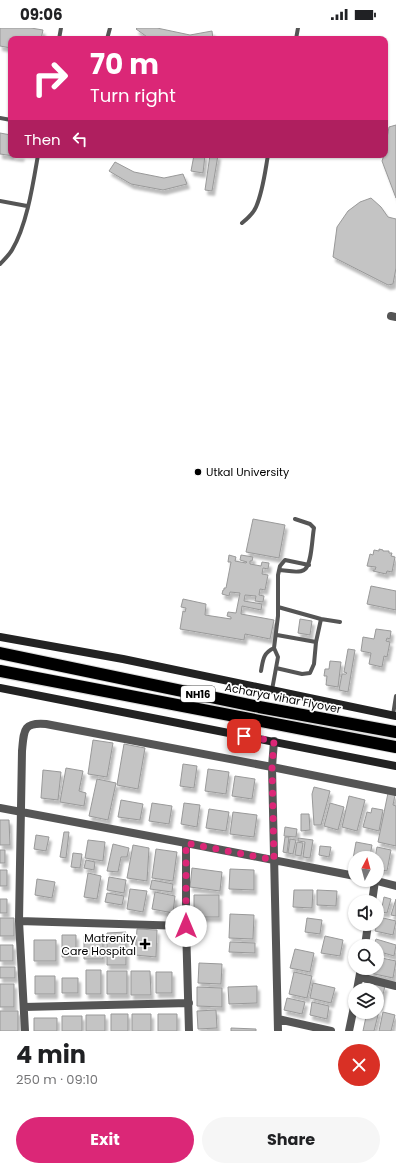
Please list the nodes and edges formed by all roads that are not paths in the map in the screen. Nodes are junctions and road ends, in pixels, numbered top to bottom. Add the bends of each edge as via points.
1 (37, 158) edge
2 (268, 158) edge
3 (0, 201) edge
4 (27, 206) junction
5 (242, 224) dead end
6 (0, 264) edge
7 (295, 520) dead end
8 (309, 565) junction
9 (279, 570) junction
10 (278, 607) junction
11 (321, 618) junction
12 (340, 622) dead end
13 (277, 635) junction
14 (0, 636) edge
15 (316, 642) junction
16 (274, 648) junction
17 (0, 653) edge
18 (276, 668) junction
19 (261, 670) dead end
20 (0, 671) edge
21 (0, 688) edge
22 (272, 690) junction
23 (396, 696) edge
24 (394, 716) edge
25 (396, 732) edge
26 (274, 741) junction
27 (396, 747) edge
28 (396, 766) edge
29 (272, 767) junction
30 (396, 792) edge
31 (0, 808) edge
32 (21, 812) junction
33 (186, 843) junction
34 (274, 860) junction
35 (348, 875) edge
36 (384, 883) edge
37 (396, 886) edge
38 (20, 922) junction
39 (186, 926) junction
40 (360, 975) edge
41 (360, 978) junction
42 (359, 983) edge
43 (396, 986) edge
44 (189, 1003) junction
45 (24, 1007) junction
46 (278, 1019) junction
47 (351, 1019) edge
48 (25, 1031) edge
49 (189, 1031) edge
50 (278, 1031) edge
51 (331, 1031) edge
52 (349, 1031) edge

1 - 4 lane
2 - 5 lane via 256,208
3 - 4 lane
4 - 6 lane via 20,234
7 - 8 lane via 310,524 314,528
8 - 9 lane via 300,572
8 - 9 lane via 285,560
9 - 10 lane
10 - 11 lane
10 - 13 lane
11 - 12 lane
11 - 15 lane
13 - 15 lane
13 - 16 lane
14 - 22 street
15 - 18 lane via 314,664 310,673 302,674
16 - 18 lane via 278,658
16 - 19 lane via 266,653
17 - 25 highway, Acharya vihar Flyover / NH16 via 259,707
18 - 22 lane
20 - 27 highway, NH16
21 - 26 street
22 - 24 street
23 - 24 lane
26 - 28 street
26 - 29 street
29 - 30 street
29 - 32 street via 35,723 28,726 24,732
29 - 34 street
31 - 32 street
32 - 33 street
32 - 38 street
33 - 34 street
33 - 39 street
34 - 35 street
34 - 46 street
36 - 37 street
38 - 39 street
38 - 45 street
39 - 44 street
40 - 41 street
41 - 42 street
41 - 43 street
44 - 45 street
44 - 49 street
45 - 48 street
46 - 50 street
46 - 51 street
47 - 52 street

